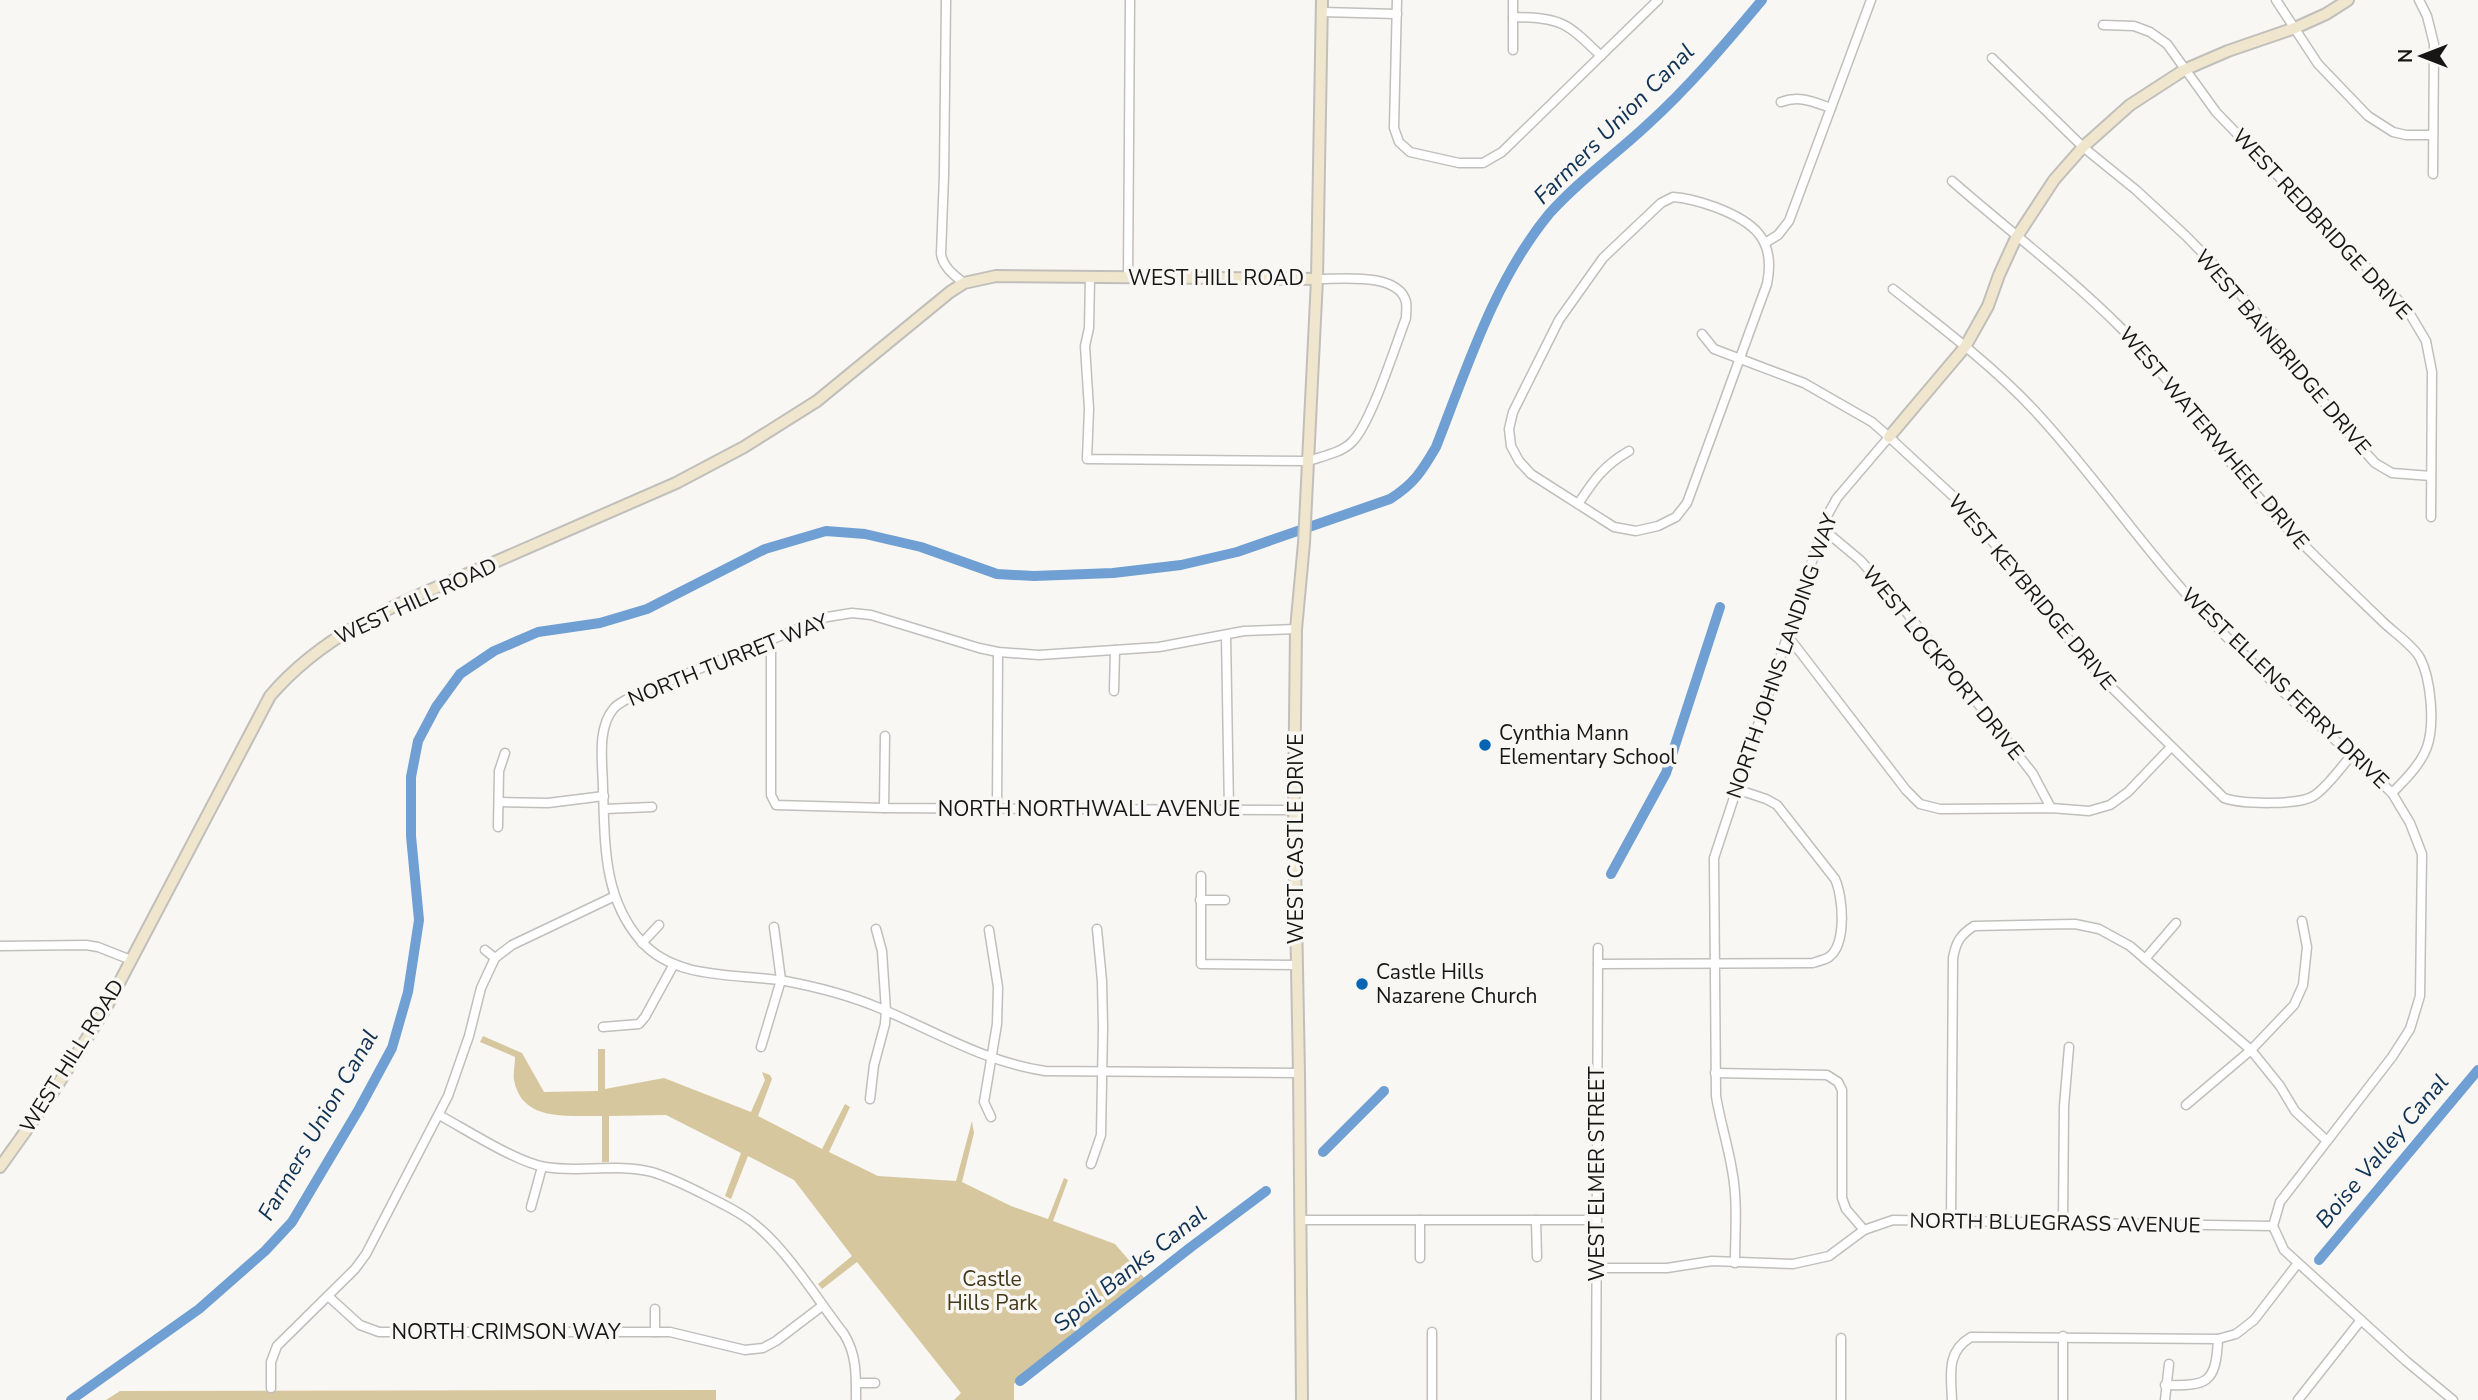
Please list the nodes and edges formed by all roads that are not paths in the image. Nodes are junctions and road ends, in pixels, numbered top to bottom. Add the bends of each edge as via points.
1 (946, 0) edge
2 (1130, 0) edge
3 (1397, 0) edge
4 (1513, 0) edge
5 (1658, 0) edge
6 (1871, 0) edge
7 (2276, 0) edge
8 (2348, 0) edge
9 (2419, 0) edge
10 (1322, 6) edge
11 (1397, 14) junction
12 (1513, 17) junction
13 (2103, 25) dead end
14 (2295, 28) junction
15 (1513, 50) dead end
16 (1601, 56) junction
17 (1992, 58) dead end
18 (2184, 70) junction
19 (1781, 102) dead end
20 (1831, 108) junction
21 (2433, 135) junction
22 (2083, 147) junction
23 (2433, 174) dead end
24 (1952, 181) dead end
25 (2016, 238) junction
26 (1765, 243) junction
27 (1090, 278) junction
28 (1128, 278) junction
29 (1317, 279) junction
30 (964, 283) junction
31 (1893, 289) dead end
32 (1702, 334) dead end
33 (1965, 347) junction
34 (1740, 360) junction
35 (1889, 437) junction
36 (1629, 451) dead end
37 (1308, 461) junction
38 (2431, 476) junction
39 (1578, 504) junction
40 (2431, 517) dead end
41 (1823, 529) junction
42 (1296, 629) junction
43 (1226, 635) junction
44 (1787, 635) junction
45 (771, 640) junction
46 (1115, 650) junction
47 (998, 652) junction
48 (1114, 691) dead end
49 (885, 736) dead end
50 (2171, 747) junction
51 (505, 753) dead end
52 (2352, 755) junction
53 (1736, 789) junction
54 (2392, 793) junction
55 (604, 796) junction
56 (499, 802) junction
57 (652, 807) dead end
58 (884, 808) junction
59 (2050, 808) junction
60 (604, 809) junction
61 (997, 809) junction
62 (1229, 810) junction
63 (1294, 810) junction
64 (498, 827) dead end
65 (1201, 876) dead end
66 (613, 897) junction
67 (1200, 900) junction
68 (1225, 900) dead end
69 (2302, 921) dead end
70 (2176, 923) dead end
71 (659, 925) dead end
72 (774, 927) dead end
73 (876, 929) dead end
74 (1097, 929) dead end
75 (989, 930) dead end
76 (642, 943) junction
77 (0, 946) edge
78 (1598, 948) dead end
79 (485, 950) dead end
80 (495, 958) junction
81 (2145, 959) junction
82 (131, 960) junction
83 (1714, 963) junction
84 (674, 964) junction
85 (1598, 964) junction
86 (1297, 965) junction
87 (780, 980) junction
88 (886, 1011) junction
89 (603, 1027) dead end
90 (761, 1047) dead end
91 (2069, 1047) dead end
92 (2251, 1050) junction
93 (991, 1058) junction
94 (1101, 1071) junction
95 (1300, 1073) junction
96 (1715, 1073) junction
97 (870, 1099) dead end
98 (2186, 1105) dead end
99 (439, 1115) junction
100 (991, 1117) dead end
101 (2327, 1141) junction
102 (1091, 1164) dead end
103 (0, 1167) edge
104 (542, 1167) junction
105 (531, 1207) dead end
106 (1300, 1220) junction
107 (1420, 1220) junction
108 (1536, 1220) junction
109 (1597, 1220) junction
110 (1951, 1221) junction
111 (2063, 1223) junction
112 (2273, 1226) junction
113 (1864, 1230) junction
114 (1536, 1257) dead end
115 (1420, 1258) dead end
116 (1735, 1263) junction
117 (2298, 1263) junction
118 (1597, 1268) junction
119 (328, 1296) junction
120 (822, 1306) junction
121 (655, 1309) dead end
122 (2361, 1320) junction
123 (655, 1332) junction
124 (1432, 1332) dead end
125 (2063, 1336) junction
126 (1841, 1338) dead end
127 (2218, 1339) junction
128 (2169, 1364) dead end
129 (856, 1383) junction
130 (875, 1383) dead end
131 (2165, 1385) junction
132 (271, 1388) dead end
133 (856, 1400) edge
134 (1302, 1400) edge
135 (1432, 1400) edge
136 (1596, 1400) edge
137 (1841, 1400) edge
138 (1952, 1400) edge
139 (2063, 1400) edge
140 (2165, 1400) edge
141 (2298, 1400) edge
142 (2454, 1400) edge

1 - 30 street via 941,254 949,270
2 - 28 street
3 - 11 street
4 - 12 street
5 - 16 street
6 - 20 street
7 - 14 street
8 - 14 street, NORTH JOHNS LANDING WAY
9 - 21 street via 2434,44
10 - 11 street
10 - 29 street, WEST HILL ROAD
11 - 16 street via 1394,128 1399,142 1409,152 1459,163 1483,163 1502,152
12 - 15 street
12 - 16 street via 1564,23
13 - 18 street, WEST REDBRIDGE DRIVE via 2134,26 2150,32 2167,44
14 - 18 street, NORTH JOHNS LANDING WAY
14 - 21 street via 2318,64 2382,127 2406,135
17 - 22 street, WEST BAINBRIDGE DRIVE
18 - 22 street, NORTH JOHNS LANDING WAY via 2130,105
18 - 38 street, WEST REDBRIDGE DRIVE via 2216,112 2398,299 2426,341 2432,372
19 - 20 street via 1804,98
20 - 26 street via 1789,221
21 - 23 street
22 - 25 street, NORTH JOHNS LANDING WAY via 2054,180
22 - 38 street, WEST BAINBRIDGE DRIVE via 2146,199 2224,275 2375,463 2392,473
24 - 25 street, WEST WATERWHEEL DRIVE
25 - 33 street, NORTH JOHNS LANDING WAY
25 - 54 street, WEST WATERWHEEL DRIVE via 2121,329 2167,379 2274,514 2420,656 2431,716 2427,747
26 - 34 street via 1769,277
26 - 39 street via 1750,223 1735,214 1690,198 1673,197 1603,258 1559,320 1513,411 1509,429 1519,461
27 - 28 street, WEST HILL ROAD
27 - 30 street, WEST HILL ROAD via 996,276
27 - 37 street via 1085,346 1087,459
28 - 29 street, WEST HILL ROAD
29 - 37 street, WEST CASTLE DRIVE
29 - 37 street via 1379,280 1397,286 1406,301 1406,318 1364,427 1352,443
30 - 82 street, WEST HILL ROAD via 817,401 744,447 676,483 358,624 305,659 270,696
31 - 33 street, WEST ELLENS FERRY DRIVE
32 - 34 street, WEST KEYBRIDGE DRIVE via 1714,349
33 - 35 street, NORTH JOHNS LANDING WAY
33 - 52 street, WEST ELLENS FERRY DRIVE via 2032,407 2077,457 2198,607
34 - 35 street, WEST KEYBRIDGE DRIVE via 1804,383
34 - 39 street via 1687,503 1676,517 1636,531 1614,527
35 - 41 street, NORTH JOHNS LANDING WAY via 1837,498
35 - 50 street, WEST KEYBRIDGE DRIVE via 1955,498 2100,676
36 - 39 street via 1609,462
37 - 42 street, WEST CASTLE DRIVE
38 - 40 street, WEST REDBRIDGE DRIVE
41 - 44 street, NORTH JOHNS LANDING WAY
41 - 59 street, WEST LOCKPORT DRIVE via 1860,560 1900,604 2033,774
42 - 43 street, NORTH TURRET WAY
42 - 63 street, WEST CASTLE DRIVE
43 - 46 street, NORTH TURRET WAY
43 - 62 street
44 - 53 street, NORTH JOHNS LANDING WAY
44 - 59 street via 1920,804 1940,810
45 - 47 street, NORTH TURRET WAY via 827,617 852,613
45 - 55 street, NORTH TURRET WAY via 637,694 615,708 605,724 602,747
45 - 58 street, NORTH NORTHWALL AVENUE via 771,795 776,805
46 - 47 street, NORTH TURRET WAY
46 - 48 street
47 - 61 street
49 - 58 street
50 - 52 street, WEST KEYBRIDGE DRIVE via 2216,792 2235,802 2314,796
50 - 59 street via 2110,805 2089,811
51 - 56 street via 499,771
52 - 54 street, WEST ELLENS FERRY DRIVE
53 - 83 street, NORTH JOHNS LANDING WAY via 1714,858
53 - 83 street via 1777,805 1835,879 1841,892 1839,945 1829,957 1813,963
54 - 101 street, WEST ELLENS FERRY DRIVE via 2422,854 2420,996 2404,1039
55 - 56 street via 548,803
55 - 60 street, NORTH TURRET WAY
56 - 64 street
57 - 60 street
58 - 61 street, NORTH NORTHWALL AVENUE
60 - 66 street, NORTH TURRET WAY
61 - 62 street, NORTH NORTHWALL AVENUE
62 - 63 street, NORTH NORTHWALL AVENUE
63 - 86 street, WEST CASTLE DRIVE
65 - 67 street
66 - 76 street, NORTH TURRET WAY
66 - 80 street via 512,944
67 - 68 street
67 - 86 street via 1200,964
69 - 92 street via 2307,947 2302,985 2294,1005
70 - 81 street
71 - 76 street
72 - 87 street
73 - 88 street
74 - 94 street via 1103,1004
75 - 93 street via 998,987
76 - 84 street
77 - 82 street via 86,945
78 - 85 street, WEST ELMER STREET
79 - 80 street
80 - 99 street
81 - 92 street
81 - 110 street via 2099,929 2075,924 1974,926 1955,943
82 - 103 street, WEST HILL ROAD via 85,1044
83 - 85 street
83 - 96 street, NORTH JOHNS LANDING WAY
84 - 87 street via 706,973
84 - 89 street via 639,1024
85 - 109 street, WEST ELMER STREET
86 - 95 street, WEST CASTLE DRIVE
87 - 88 street
87 - 90 street
88 - 93 street
88 - 97 street
91 - 111 street
92 - 98 street
92 - 101 street via 2295,1111
93 - 94 street via 1045,1071
93 - 100 street via 984,1102
94 - 95 street
94 - 102 street via 1101,1135
95 - 106 street, WEST CASTLE DRIVE
96 - 113 street via 1827,1075 1838,1082 1842,1090 1842,1198
96 - 116 street, NORTH JOHNS LANDING WAY via 1735,1194
99 - 104 street
99 - 119 street via 366,1254
101 - 112 street, WEST ELLENS FERRY DRIVE via 2280,1202
104 - 105 street
104 - 120 street via 635,1170 673,1179 752,1223 780,1250
106 - 107 street
106 - 134 street, WEST CASTLE DRIVE
107 - 108 street
107 - 115 street
108 - 109 street
108 - 114 street
109 - 118 street, WEST ELMER STREET
110 - 111 street, NORTH BLUEGRASS AVENUE
110 - 113 street, NORTH BLUEGRASS AVENUE via 1892,1220
111 - 112 street, NORTH BLUEGRASS AVENUE
112 - 117 street via 2284,1250
113 - 116 street, NORTH BLUEGRASS AVENUE via 1829,1256 1793,1264
116 - 118 street, NORTH BLUEGRASS AVENUE
117 - 122 street
117 - 127 street via 2254,1320 2236,1334
118 - 136 street, WEST ELMER STREET
119 - 123 street, NORTH CRIMSON WAY via 360,1325 379,1332
119 - 132 street via 278,1346 271,1362
120 - 123 street, NORTH CRIMSON WAY via 763,1348 745,1350
120 - 129 street via 852,1348
121 - 123 street
122 - 141 street
122 - 142 street
124 - 135 street
125 - 127 street
125 - 138 street via 1971,1337 1954,1353
125 - 139 street
126 - 137 street
127 - 131 street via 2217,1364 2206,1381
128 - 131 street
129 - 130 street
129 - 133 street
131 - 140 street

